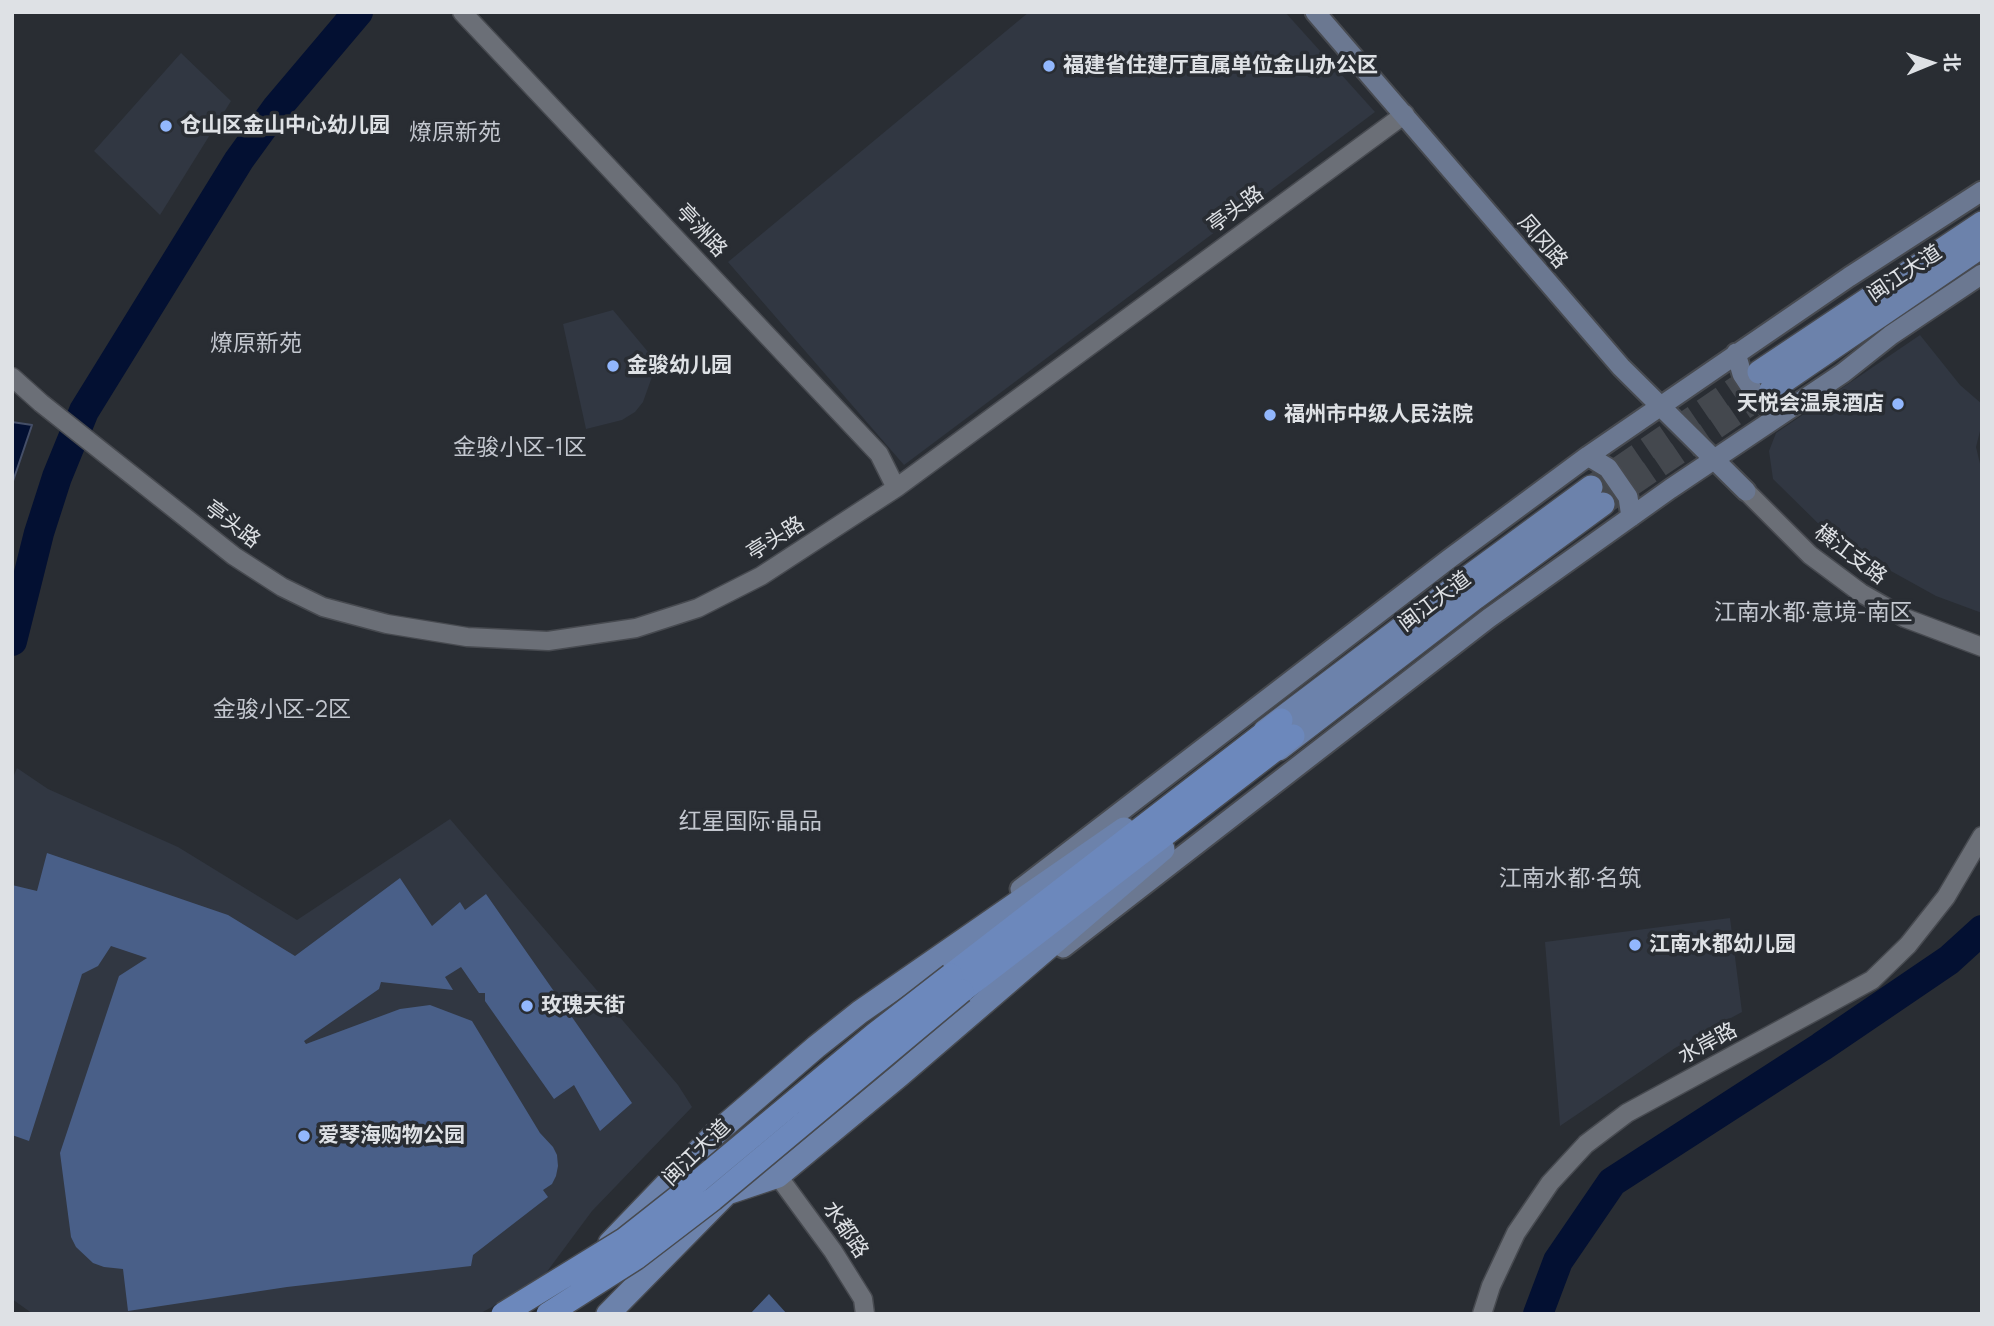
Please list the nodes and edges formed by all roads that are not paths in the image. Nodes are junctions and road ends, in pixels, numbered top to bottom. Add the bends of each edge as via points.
1 (463, 12) edge
2 (1315, 12) edge
3 (1405, 114) junction
4 (1982, 191) edge
5 (1982, 223) edge
6 (1982, 246) edge
7 (1982, 274) edge
8 (1736, 353) junction
9 (12, 377) edge
10 (1660, 406) junction
11 (1780, 415) junction
12 (1588, 456) junction
13 (1714, 460) junction
14 (896, 488) junction
15 (1746, 491) joint
16 (1597, 496) tunnel mouth
17 (1630, 517) junction
18 (1982, 647) edge
19 (1287, 728) junction
20 (1982, 835) edge
21 (957, 983) junction
22 (860, 1012) junction
23 (900, 1074) junction
24 (778, 1176) junction
25 (503, 1314) edge
26 (548, 1314) edge
27 (554, 1314) edge
28 (608, 1314) edge
29 (865, 1314) edge
30 (1482, 1314) edge

1 - 14 street, 亭洲路 via 879,454
2 - 3 main road, 凤冈路
3 - 10 main road, 凤冈路
3 - 14 street, 亭头路
4 - 8 main road
5 - 6 main road, 闽江大道 via 1765,381
7 - 11 main road
8 - 10 main road
8 - 11 main road via 1742,374 1762,403
9 - 14 street, 亭头路 via 258,573 334,611 435,633 524,641 636,628 698,608 761,576
10 - 12 main road
10 - 13 main road, 凤冈路
11 - 13 main road
12 - 17 main road via 1608,468 1628,497
12 - 22 main road
13 - 15 main road, 凤冈路
13 - 17 main road
15 - 18 street, 横江支路 via 1810,555 1861,593 1905,618
16 - 19 main road, 闽江大道 via 1463,581
17 - 23 main road via 1489,618
19 - 21 highway
19 - 22 main road, 闽江大道
19 - 23 main road
20 - 30 street, 水岸路 via 1946,897 1908,945 1872,980 1627,1113 1586,1144 1550,1183 1516,1233
21 - 25 highway, bridge via 875,1034 625,1239
21 - 26 highway, bridge via 713,1199 636,1258
22 - 27 main road, 闽江大道 via 715,1135 616,1235
23 - 24 main road
24 - 28 main road via 727,1193
24 - 29 street, 水都路 via 833,1251 863,1299

